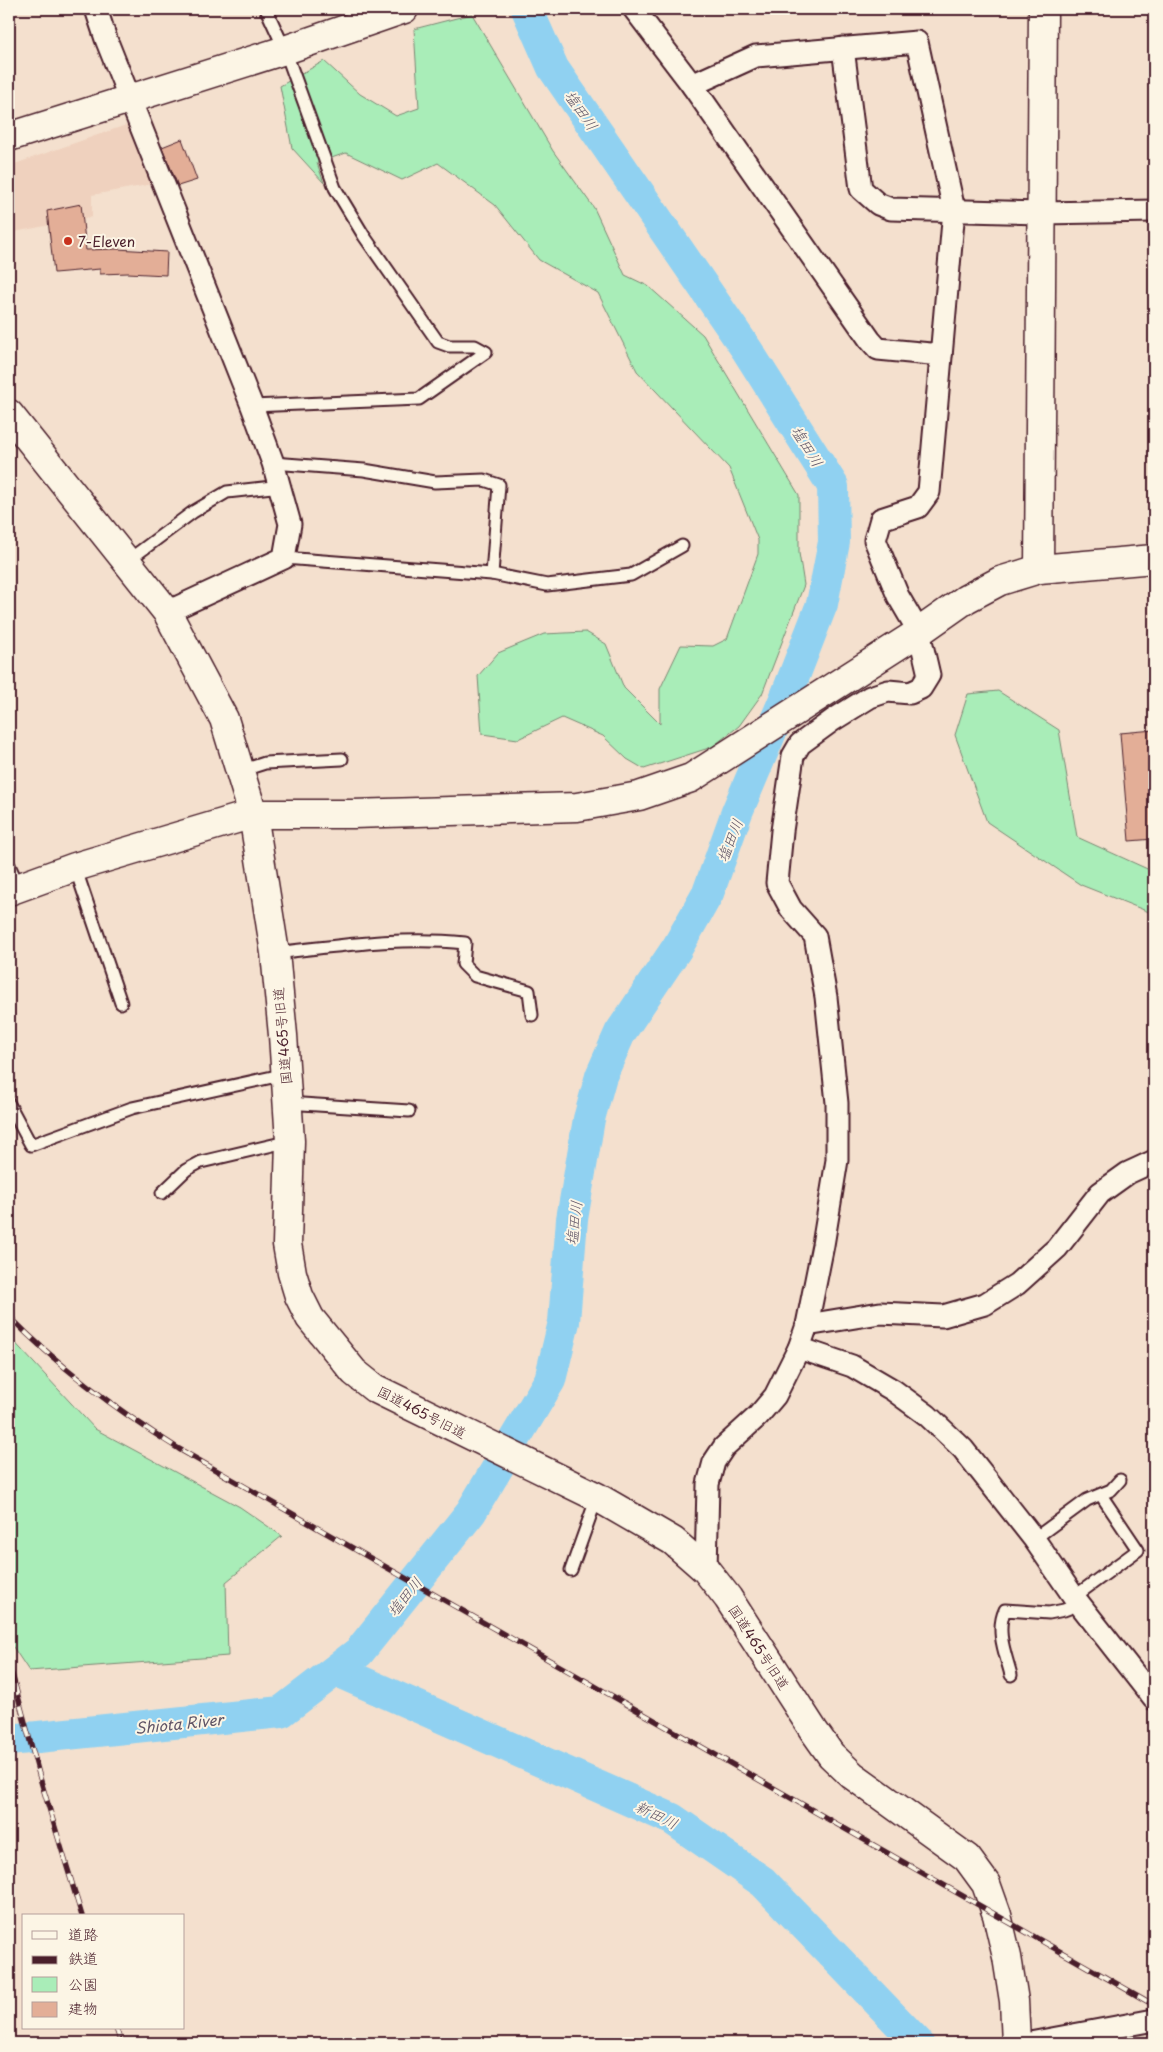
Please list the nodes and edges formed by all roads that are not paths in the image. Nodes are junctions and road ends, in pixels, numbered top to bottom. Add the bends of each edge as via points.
1 (96, 9) edge
2 (266, 9) edge
3 (404, 9) edge
4 (634, 9) edge
5 (1043, 9) edge
6 (843, 48) junction
7 (285, 50) junction
8 (692, 85) junction
9 (131, 98) junction
10 (9, 137) edge
11 (954, 210) junction
12 (1154, 211) edge
13 (1042, 213) junction
14 (941, 355) junction
15 (252, 406) junction
16 (9, 414) edge
17 (274, 463) junction
18 (281, 486) junction
19 (682, 546) dead end
20 (284, 558) junction
21 (1154, 559) edge
22 (126, 562) junction
23 (1039, 569) junction
24 (492, 574) junction
25 (167, 612) junction
26 (919, 632) junction
27 (342, 759) dead end
28 (240, 771) junction
29 (253, 814) junction
30 (75, 868) junction
31 (12, 881) edge
32 (275, 953) junction
33 (121, 1003) dead end
34 (532, 1015) dead end
35 (286, 1074) junction
36 (287, 1103) junction
37 (9, 1104) edge
38 (409, 1111) dead end
39 (290, 1141) junction
40 (1154, 1161) edge
41 (162, 1193) dead end
42 (807, 1325) junction
43 (799, 1348) junction
44 (1120, 1480) dead end
45 (1101, 1495) junction
46 (597, 1497) junction
47 (1034, 1539) junction
48 (571, 1570) dead end
49 (706, 1570) junction
50 (1077, 1600) junction
51 (1011, 1675) dead end
52 (1154, 1699) edge
53 (1154, 2020) edge
54 (1116, 2036) edge
55 (1016, 2043) edge
56 (1030, 2043) edge

1 - 9 street
2 - 7 lane
3 - 7 street
4 - 8 street
5 - 13 street
6 - 8 street via 756,56
6 - 11 street via 861,189 878,204 891,209
6 - 11 street via 918,42
7 - 9 street
7 - 15 lane via 335,188 364,236 438,342 449,346 475,346 486,352 418,399
8 - 14 street via 878,349
9 - 10 street
9 - 15 street
11 - 13 street
11 - 14 street
12 - 13 street
13 - 23 street
14 - 26 street via 929,492 918,507 882,518 875,540 898,596
15 - 17 street
16 - 22 street, 国道465号旧道
17 - 18 street
17 - 24 lane via 364,470 436,482 484,480 499,485
18 - 20 street via 290,524
18 - 22 lane via 227,492 193,512
19 - 24 lane via 631,575 547,585
20 - 24 lane
20 - 25 street
21 - 23 street
22 - 25 street, 国道465号旧道
23 - 26 street via 991,585 966,598
25 - 28 street, 国道465号旧道 via 224,719
26 - 29 street via 691,778 639,796 577,807
26 - 42 street via 929,675 921,688 910,693 888,691 870,697 800,744 793,756 777,883 791,909 815,936 826,997 837,1103 837,1160
27 - 28 lane via 265,763
28 - 29 street, 国道465号旧道
29 - 30 street
29 - 32 street, 国道465号旧道
30 - 31 street
30 - 33 lane
32 - 34 lane via 376,942 443,940 465,943 463,964 475,976 529,991
32 - 35 street, 国道465号旧道
35 - 36 street, 国道465号旧道
35 - 37 lane via 132,1108 31,1145
36 - 38 lane
36 - 39 street, 国道465号旧道
39 - 41 lane via 201,1162 186,1170
39 - 46 street, 国道465号旧道 via 287,1244 299,1296 330,1346 374,1388
40 - 42 street via 1128,1173 1100,1193 1057,1248 1017,1284 985,1304 943,1316 880,1313
42 - 43 street
43 - 47 street via 852,1366 927,1415 963,1449
43 - 49 street via 775,1396 724,1447 714,1462 708,1484
44 - 45 lane
45 - 47 lane via 1087,1500
45 - 50 lane via 1138,1550
46 - 48 lane
46 - 49 street, 国道465号旧道 via 673,1541
47 - 50 street
49 - 55 street, 国道465号旧道 via 728,1598 831,1755 852,1775 967,1858 986,1884 1007,1957
50 - 51 lane via 1064,1610 1049,1613 1005,1610 1001,1619 1001,1635
50 - 52 street
53 - 54 street
54 - 56 street

